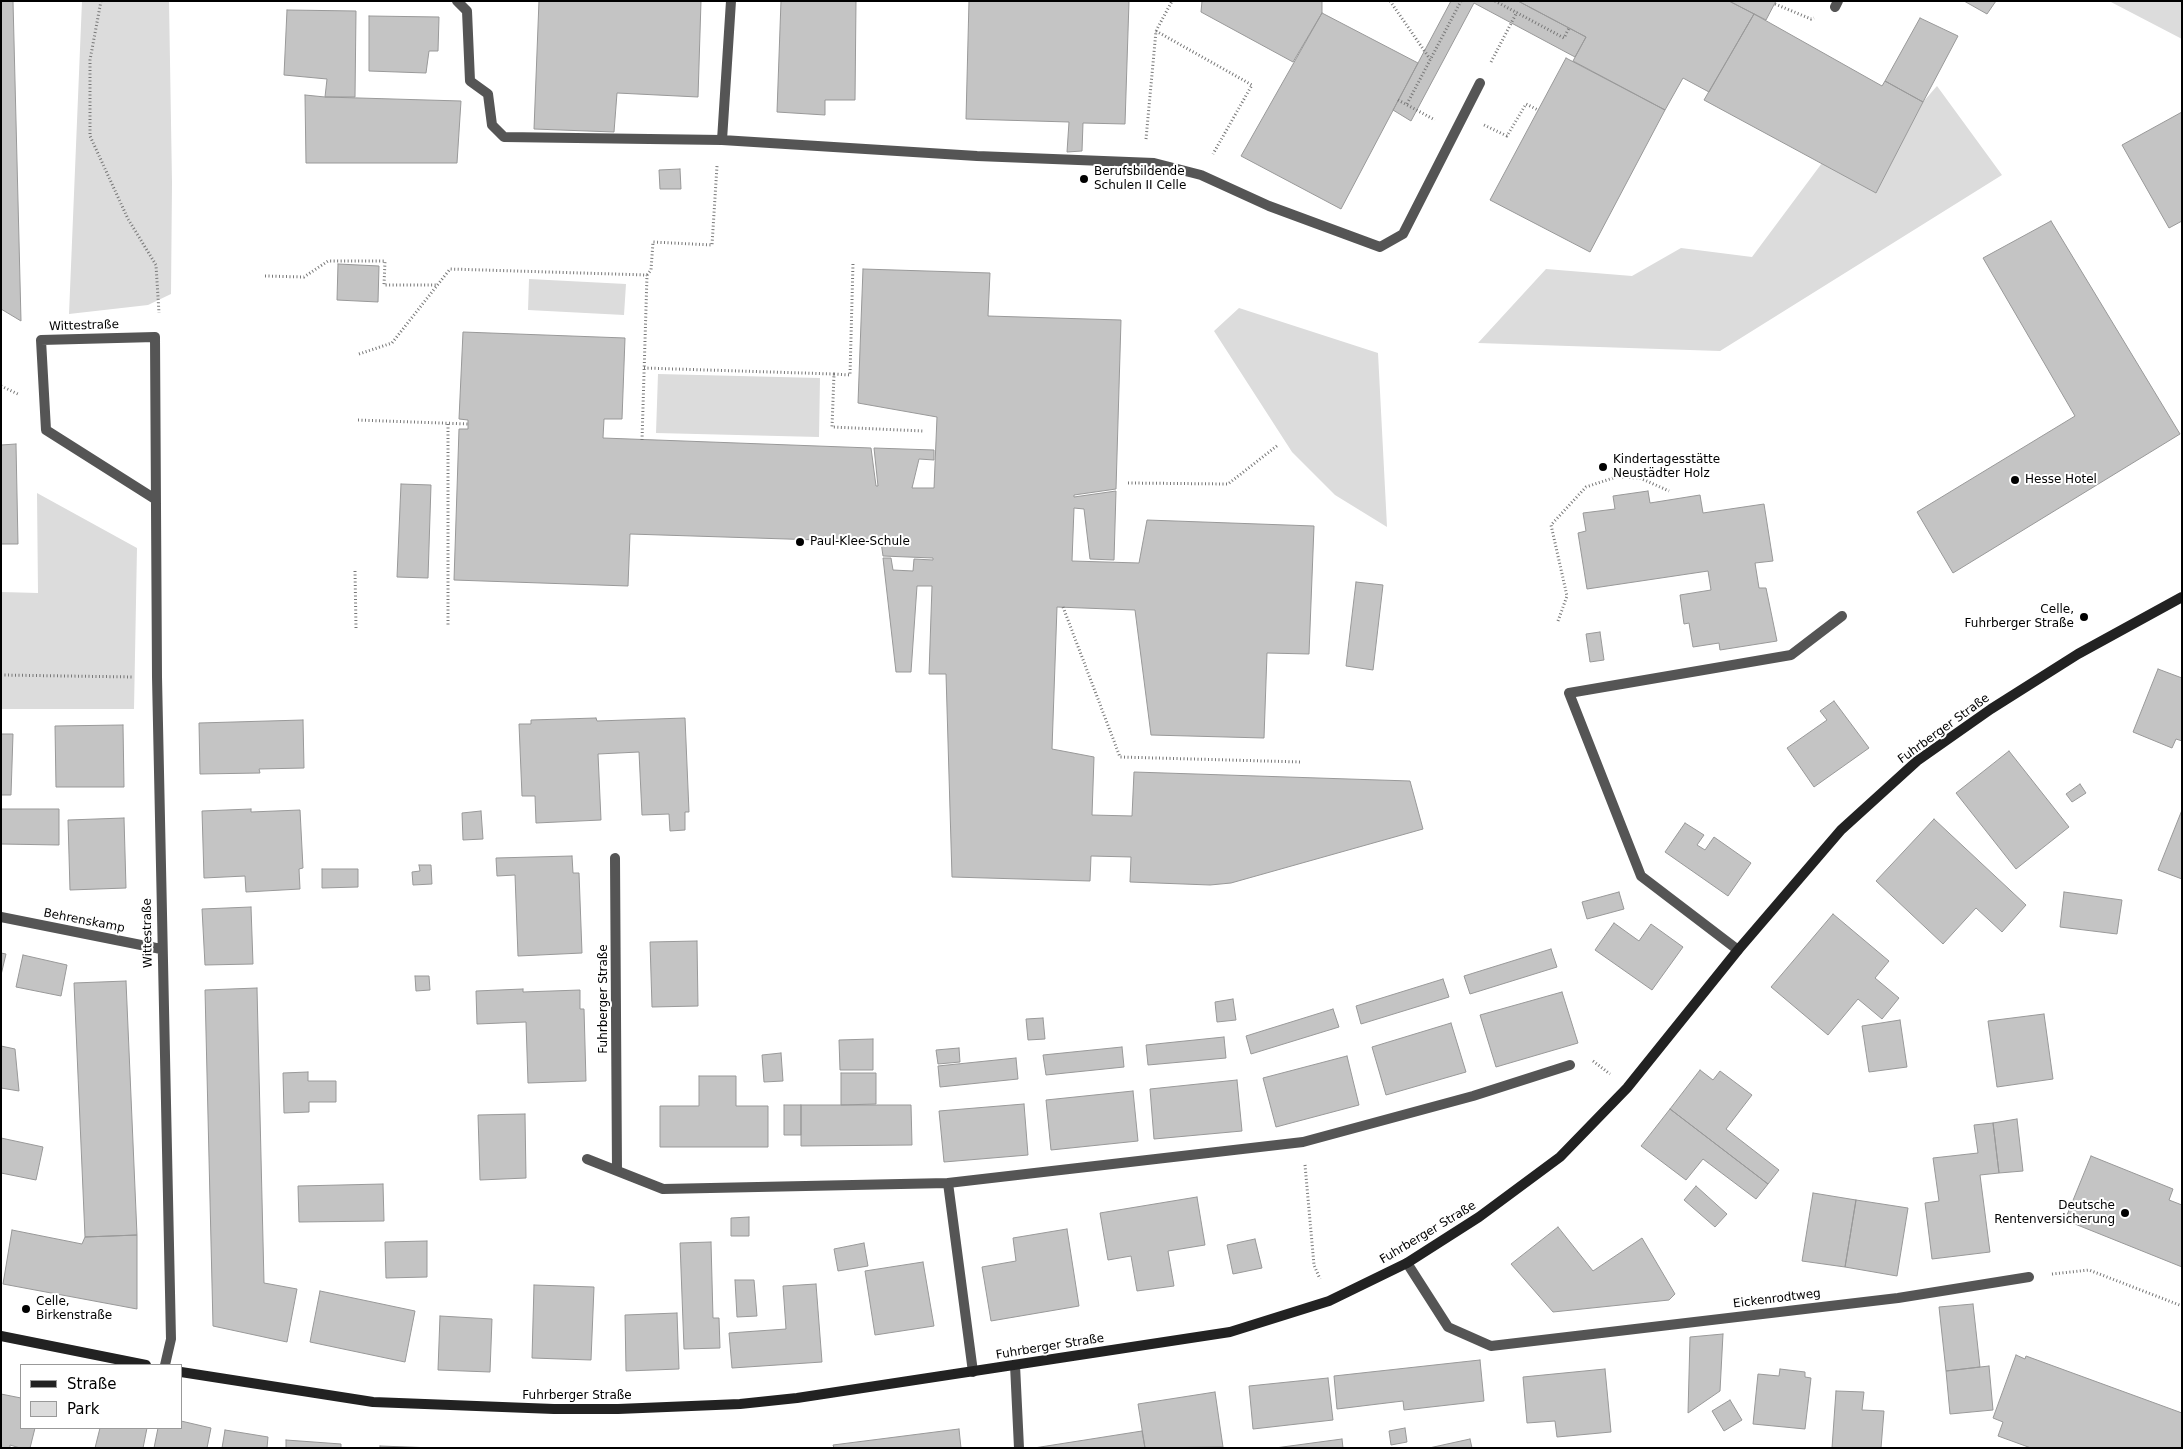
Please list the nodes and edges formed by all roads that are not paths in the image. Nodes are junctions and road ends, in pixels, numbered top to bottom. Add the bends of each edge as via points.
1 (457, 1) edge
2 (731, 1) edge
3 (1480, 83) road end
4 (722, 140) junction
5 (155, 498) junction
6 (2182, 597) edge
7 (1842, 616) dead end
8 (615, 858) dead end
9 (1, 917) edge
10 (161, 949) junction
11 (1738, 950) junction
12 (1570, 1065) road end
13 (587, 1159) dead end
14 (617, 1171) junction
15 (948, 1183) junction
16 (1407, 1263) junction
17 (2029, 1277) road end
18 (1, 1336) edge
19 (141, 1364) edge
20 (165, 1364) edge
21 (1015, 1365) junction
22 (182, 1372) edge
23 (973, 1372) junction
24 (1019, 1448) edge

1 - 4 street via 467,11 470,81 488,94 492,125 504,137
2 - 4 street
3 - 4 street via 1403,234 1380,247 1269,206 1201,175 1144,162 977,156
5 - 5 street, Wittestraße via 155,337 41,340 46,430
5 - 10 street, Wittestraße
6 - 11 main road, Fuhrberger Straße via 1991,708 1917,762 1841,830
7 - 11 street via 1791,654 1569,693 1641,876
8 - 14 street, Fuhrberger Straße
9 - 10 street, Behrenskamp
10 - 20 street, Wittestraße via 171,1339
11 - 16 main road, Fuhrberger Straße via 1627,1088 1560,1157 1479,1217
12 - 15 street via 1473,1096 1303,1142
13 - 14 street
14 - 15 street via 663,1189
15 - 23 street
16 - 17 street, Eickenrodtweg via 1448,1327 1491,1346 1898,1298
16 - 21 main road, Fuhrberger Straße via 1329,1301 1230,1332
18 - 19 main road
21 - 23 main road, Fuhrberger Straße
21 - 24 street
22 - 23 main road, Fuhrberger Straße via 373,1402 554,1410 740,1404

